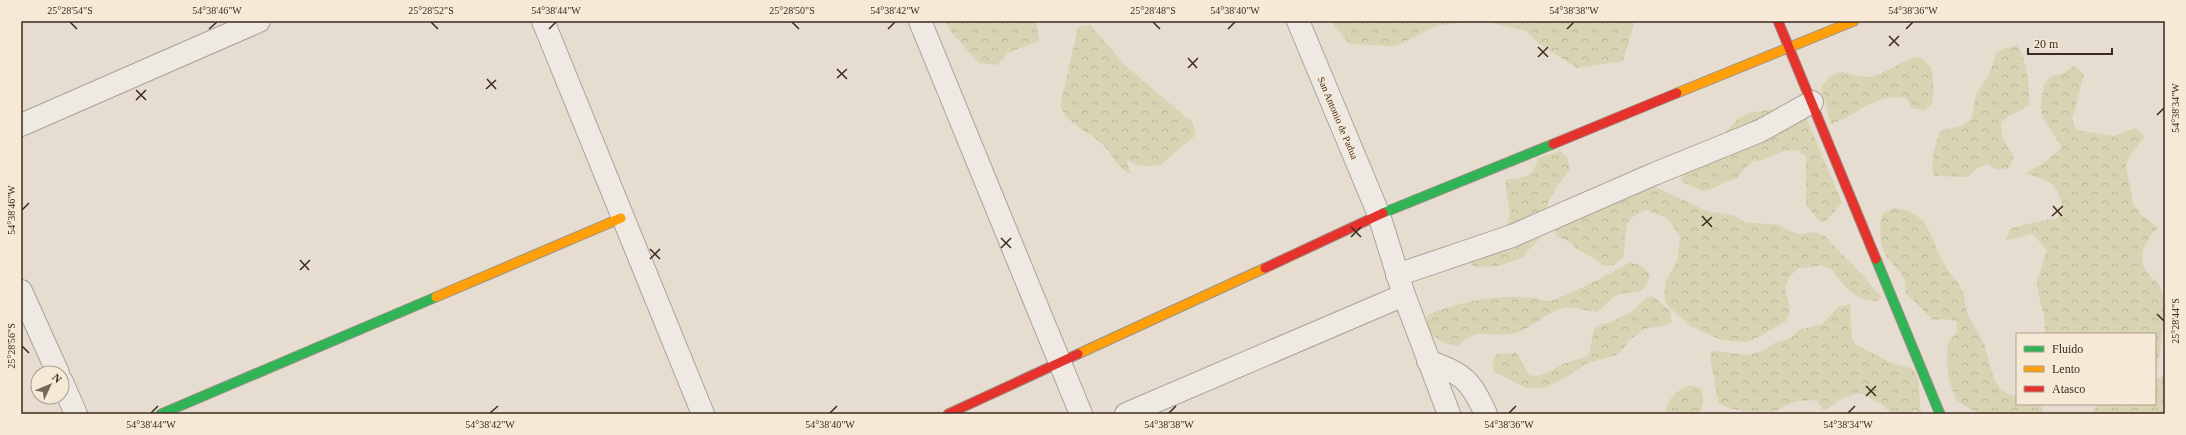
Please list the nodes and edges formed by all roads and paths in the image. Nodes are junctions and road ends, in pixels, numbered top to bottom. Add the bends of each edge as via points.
1 (258, 21) edge
2 (543, 21) edge
3 (920, 21) edge
4 (1298, 21) edge
5 (1778, 21) edge
6 (1854, 21) edge
7 (1790, 48) junction
8 (1812, 102) junction
9 (21, 125) edge
10 (1379, 215) junction
11 (621, 218) junction
12 (1400, 285) junction
13 (21, 291) edge
14 (1428, 362) junction
15 (1060, 363) junction
16 (54, 365) edge
17 (70, 400) edge
18 (76, 414) edge
19 (161, 414) edge
20 (702, 414) edge
21 (948, 414) edge
22 (1081, 414) edge
23 (1126, 414) edge
24 (1449, 414) edge
25 (1486, 414) edge
26 (1940, 414) edge

1 - 9 street
2 - 11 street
3 - 15 street
4 - 10 street, San Antonio de Padua
5 - 7 street
6 - 7 street
7 - 8 street
7 - 10 street
8 - 12 street via 1760,130
8 - 26 street
10 - 12 street, San Antonio de Padua
10 - 15 street
11 - 19 street
11 - 20 street
12 - 14 street, San Antonio de Padua
12 - 23 street
13 - 16 street
14 - 24 street, San Antonio de Padua
14 - 25 street via 1454,371 1468,382
15 - 21 street
15 - 22 street
17 - 18 street

